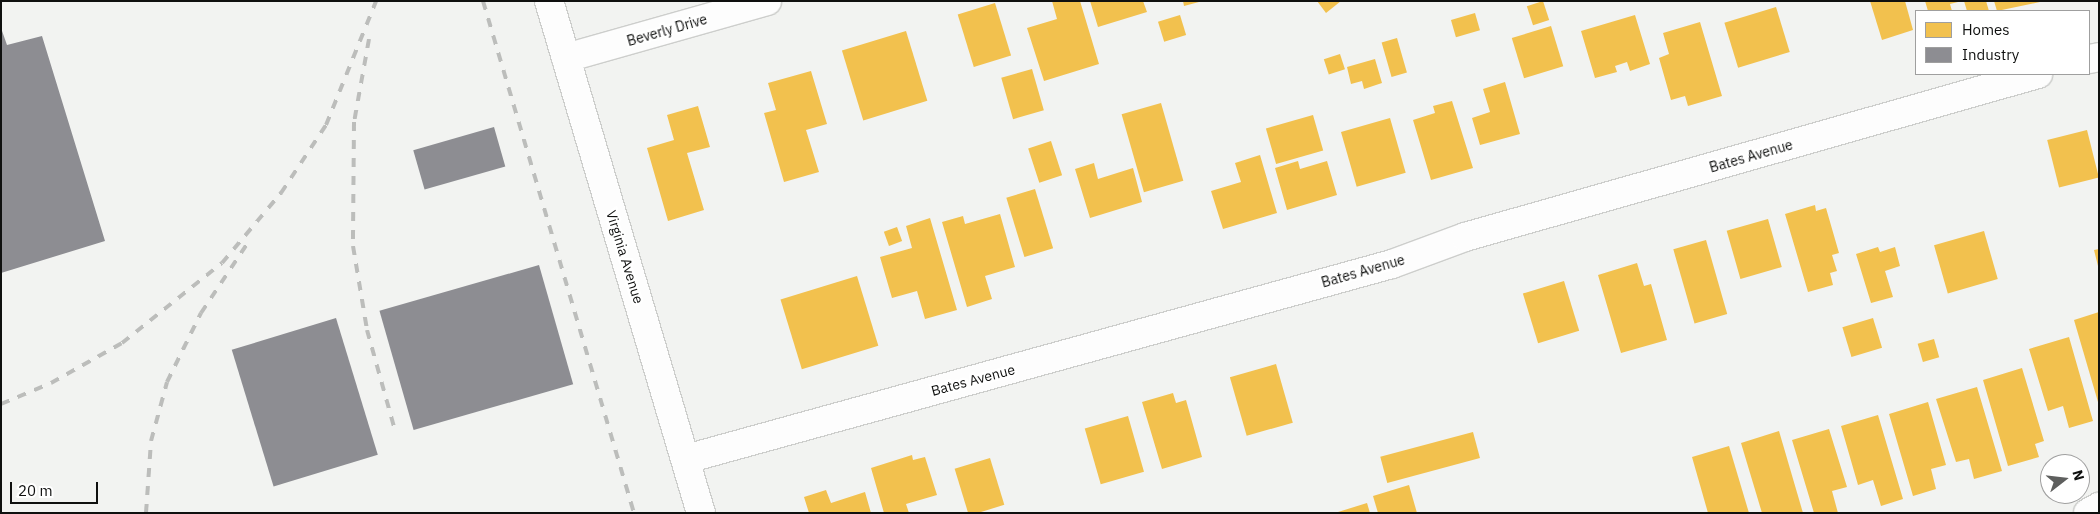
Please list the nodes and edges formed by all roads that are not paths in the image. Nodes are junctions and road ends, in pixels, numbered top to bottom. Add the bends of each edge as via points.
1 (549, 1) edge
2 (767, 1) edge
3 (566, 58) junction
4 (2034, 75) edge
5 (686, 459) junction
6 (2099, 506) edge
7 (701, 513) edge
8 (2088, 513) edge

1 - 3 street, Virginia Avenue
2 - 3 street, Beverly Drive
3 - 5 street, Virginia Avenue
4 - 5 street, Bates Avenue via 1465,237 1392,264
5 - 7 street, Virginia Avenue
6 - 8 street

